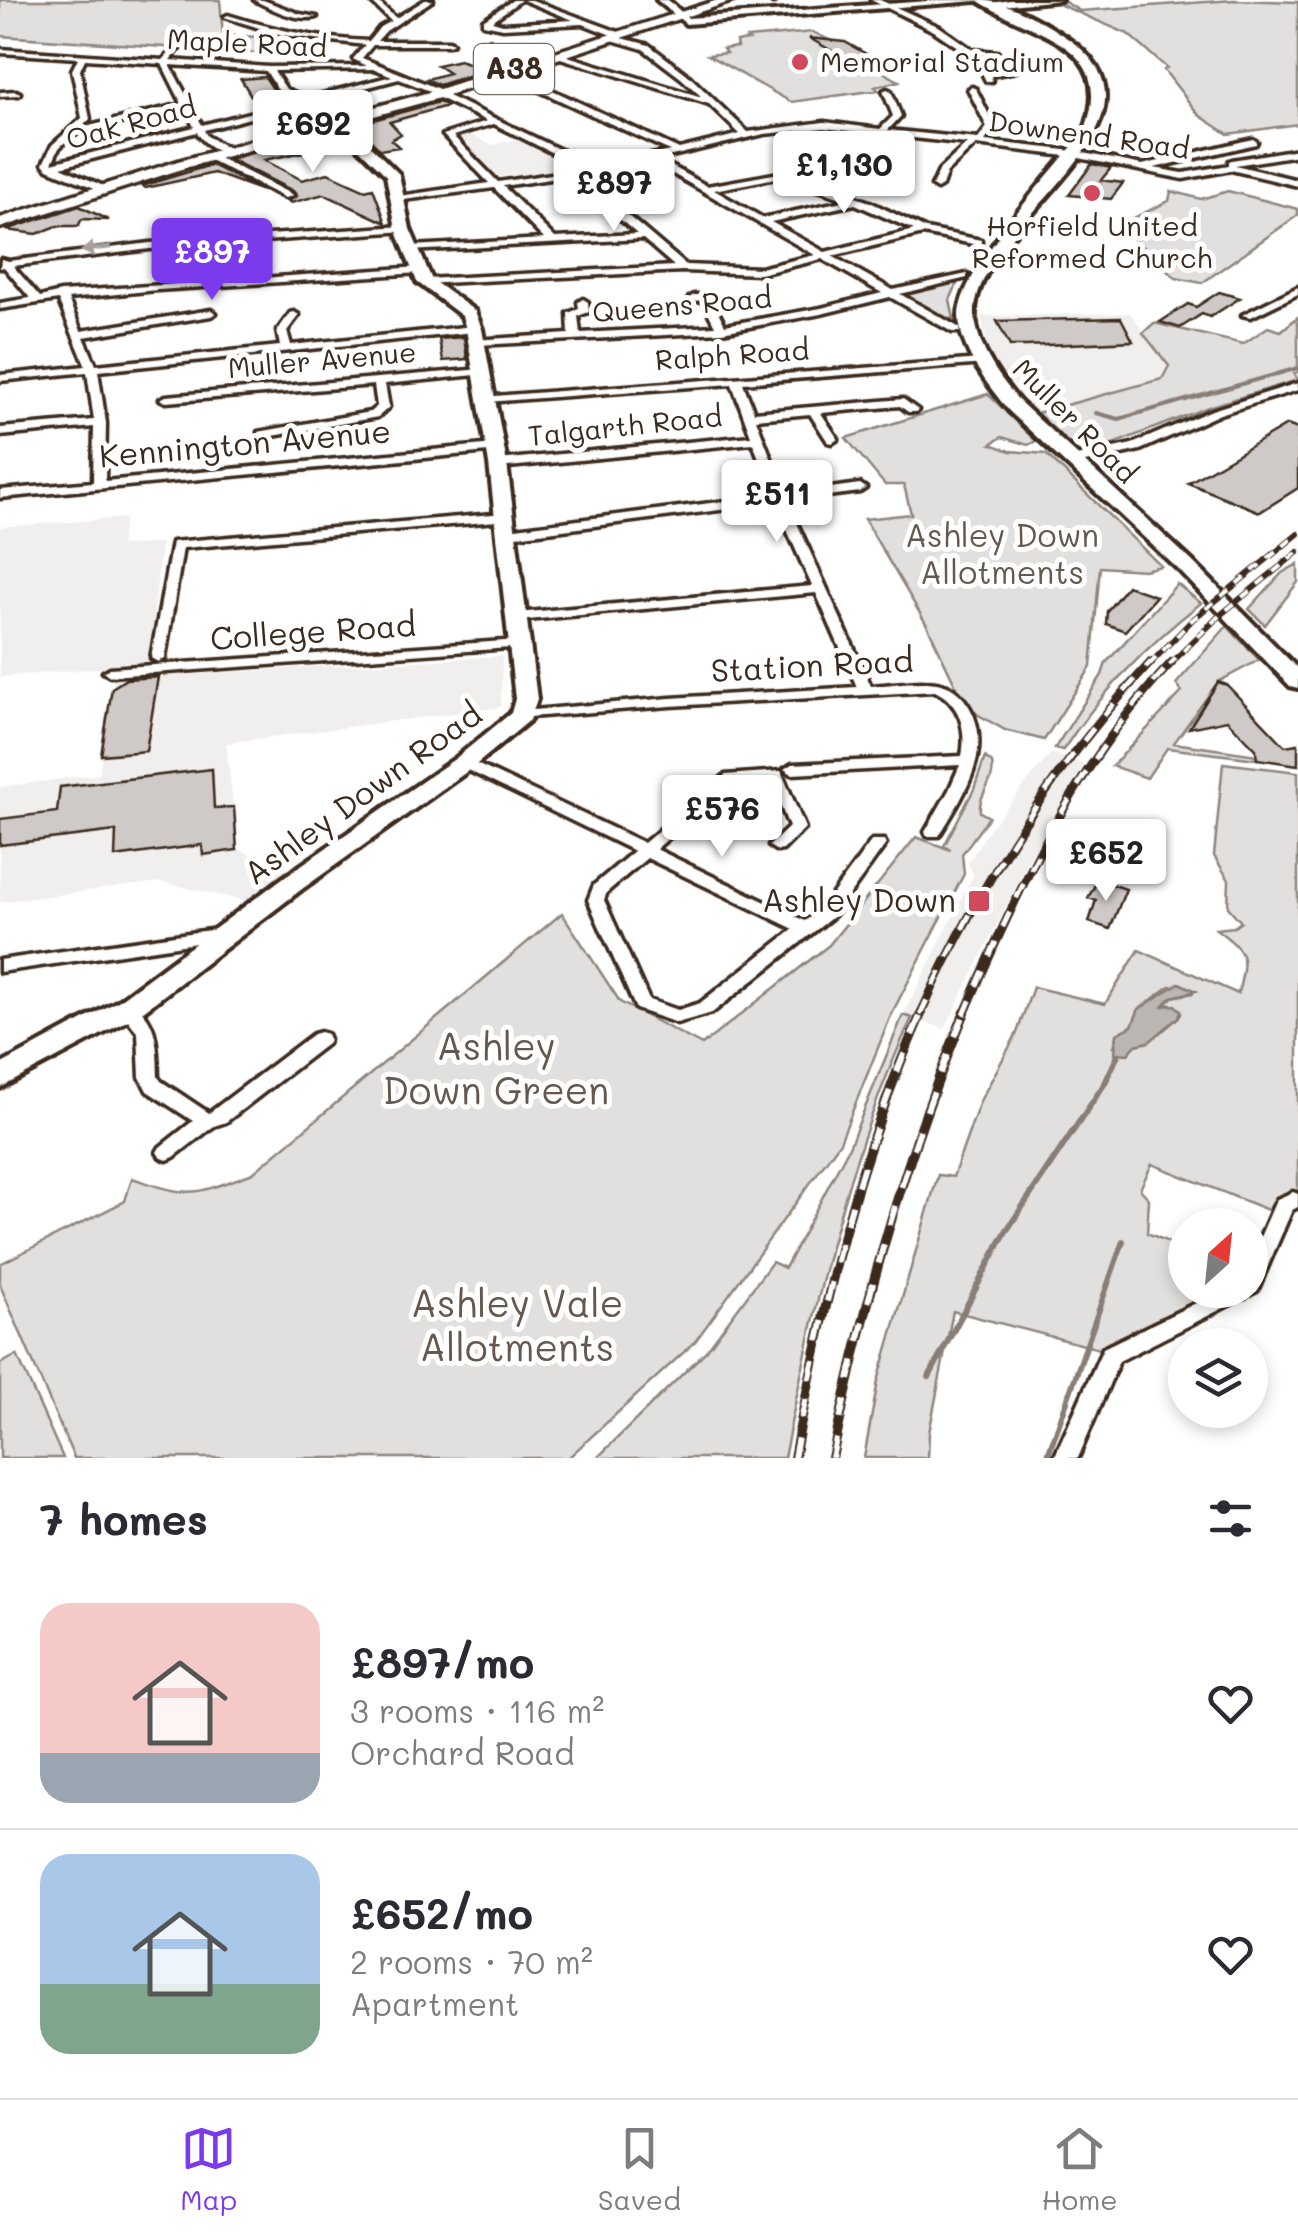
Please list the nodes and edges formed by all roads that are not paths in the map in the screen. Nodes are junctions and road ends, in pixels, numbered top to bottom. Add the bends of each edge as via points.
1 (257, 0) edge
2 (372, 0) edge
3 (430, 0) edge
4 (518, 0) edge
5 (526, 0) edge
6 (662, 0) edge
7 (730, 0) edge
8 (874, 0) edge
9 (1056, 0) edge
10 (985, 1) edge
11 (890, 7) junction
12 (692, 16) junction
13 (228, 17) dead end
14 (395, 21) junction
15 (585, 22) junction
16 (655, 25) junction
17 (618, 37) junction
18 (299, 40) junction
19 (371, 42) junction
20 (488, 42) dead end
21 (449, 43) dead end
22 (176, 48) dead end
23 (0, 51) edge
24 (83, 56) junction
25 (558, 56) junction
26 (165, 62) junction
27 (529, 65) junction
28 (372, 68) junction
29 (269, 70) junction
30 (500, 74) junction
31 (396, 76) junction
32 (989, 79) dead end
33 (972, 89) dead end
34 (886, 90) dead end
35 (16, 93) dead end
36 (440, 93) junction
37 (0, 94) edge
38 (306, 100) junction
39 (709, 102) junction
40 (188, 105) junction
41 (496, 121) junction
42 (340, 123) junction
43 (198, 128) junction
44 (883, 130) junction
45 (76, 132) junction
46 (746, 135) junction
47 (977, 142) junction
48 (1253, 142) dead end
49 (229, 152) junction
50 (679, 152) junction
51 (1298, 152) edge
52 (1074, 154) junction
53 (211, 157) junction
54 (652, 159) junction
55 (1224, 166) junction
56 (51, 168) junction
57 (1141, 168) junction
58 (595, 170) junction
59 (572, 174) junction
60 (1298, 183) edge
61 (495, 186) junction
62 (937, 186) dead end
63 (105, 189) junction
64 (706, 189) junction
65 (288, 196) dead end
66 (398, 199) junction
67 (857, 200) junction
68 (762, 221) junction
69 (0, 223) edge
70 (402, 228) junction
71 (923, 231) junction
72 (647, 236) junction
73 (552, 241) junction
74 (988, 243) junction
75 (411, 249) junction
76 (823, 256) junction
77 (2, 262) edge
78 (683, 268) junction
79 (423, 276) junction
80 (963, 276) dead end
81 (1298, 290) edge
82 (888, 294) junction
83 (61, 295) junction
84 (694, 298) dead end
85 (37, 300) junction
86 (583, 302) dead end
87 (0, 306) edge
88 (211, 313) dead end
89 (294, 315) dead end
90 (1260, 319) dead end
91 (722, 329) junction
92 (956, 330) dead end
93 (80, 334) junction
94 (476, 336) junction
95 (575, 338) junction
96 (286, 347) junction
97 (981, 362) junction
98 (92, 368) junction
99 (482, 372) junction
100 (0, 378) edge
101 (379, 380) junction
102 (736, 380) junction
103 (1298, 386) edge
104 (166, 399) dead end
105 (486, 399) junction
106 (814, 410) junction
107 (912, 410) dead end
108 (748, 416) junction
109 (100, 422) junction
110 (0, 432) edge
111 (262, 434) dead end
112 (757, 438) junction
113 (832, 439) dead end
114 (497, 456) junction
115 (1071, 461) junction
116 (100, 485) junction
117 (860, 488) dead end
118 (0, 494) edge
119 (781, 500) junction
120 (506, 525) junction
121 (819, 589) junction
122 (516, 617) junction
123 (519, 644) junction
124 (158, 658) dead end
125 (110, 672) dead end
126 (1298, 681) edge
127 (866, 691) junction
128 (522, 715) junction
129 (969, 760) junction
130 (464, 763) junction
131 (792, 769) dead end
132 (933, 832) dead end
133 (878, 844) dead end
134 (777, 846) dead end
135 (645, 848) junction
136 (808, 928) junction
137 (227, 934) junction
138 (0, 966) edge
139 (128, 1008) junction
140 (320, 1039) dead end
141 (0, 1078) edge
142 (207, 1122) junction
143 (168, 1152) dead end
144 (1292, 1200) dead end
145 (1268, 1242) edge
146 (1207, 1308) edge
147 (1066, 1458) edge

1 - 18 street via 299,16 315,13
2 - 14 street
3 - 14 street
4 - 15 street via 486,22
5 - 15 street
6 - 12 street
7 - 12 main road, A38
8 - 11 street
9 - 10 street
10 - 11 street
10 - 52 main road, Muller Road via 1056,34 1096,76 1102,110
11 - 12 street
11 - 32 street via 971,52 994,54 1012,71 985,75
12 - 16 main road, A38
12 - 16 street
13 - 18 street
14 - 19 street
15 - 17 street
16 - 17 main road, A38
17 - 25 main road, A38
17 - 39 street via 646,47
18 - 19 street
19 - 21 street
19 - 28 street via 357,59
20 - 27 street via 496,54
22 - 26 street
23 - 24 street, Maple Road
24 - 26 street, Maple Road
24 - 45 street via 76,70 86,115
25 - 27 main road, A38
25 - 39 street
26 - 29 street, Maple Road
26 - 40 street
27 - 30 main road, A38
28 - 29 street, Maple Road
28 - 31 street, Maple Road
29 - 38 street via 283,91
30 - 36 main road, A38
30 - 50 street
31 - 36 street, Maple Road
31 - 38 street, Oak Road
33 - 47 street via 991,128
34 - 44 street via 897,116
35 - 37 street
36 - 41 street, Maple Road
36 - 42 main road, A38
38 - 43 street, Oak Road
39 - 46 street
40 - 43 street
40 - 45 street
41 - 58 street, Maple Road
41 - 61 street via 446,136
42 - 49 main road, A38
42 - 66 main road via 392,174
43 - 49 street via 206,141
43 - 56 street, Oak Road
44 - 46 street, Downend Road via 824,124
44 - 47 street, Downend Road
45 - 56 street via 55,148
46 - 50 street, Downend Road
47 - 52 street, Downend Road
47 - 62 street via 943,171
48 - 57 street
49 - 53 main road, A38
50 - 54 street, Downend Road
51 - 55 street
52 - 57 street, Downend Road
52 - 74 main road, Muller Road
53 - 63 main road, A38
53 - 65 street
54 - 58 street, Downend Road
54 - 64 street
55 - 57 street, Downend Road via 1190,176
55 - 60 street, Downend Road
56 - 63 street
58 - 59 street, Downend Road
59 - 61 street, Downend Road
59 - 72 street
61 - 66 street, Downend Road
61 - 73 street
63 - 69 main road, A38
64 - 67 street via 782,174
64 - 68 street
66 - 70 main road
67 - 68 street
67 - 71 street
68 - 76 street
70 - 75 main road
70 -> 77 street via 123,246
71 - 74 street
71 - 76 street
72 - 73 street
72 - 78 street
73 - 75 street
74 - 97 main road, Muller Road via 968,304
75 - 79 main road
76 - 78 street via 760,270
76 - 82 street
77 - 85 street
78 - 79 street
79 - 83 street via 146,285
79 - 94 main road via 468,314
80 - 82 street, Queens Road
81 - 90 street via 1241,314
82 - 91 street, Queens Road
82 - 92 street
83 - 85 street
83 - 93 street
84 - 91 street via 705,297
85 - 87 street
86 - 95 street via 584,312 573,312
88 - 93 street
89 - 96 street via 282,331
91 - 95 street, Queens Road
93 - 98 street
94 - 95 street, Queens Road
94 - 96 street, Queens Road
94 - 99 main road, Ashley Down Road
96 - 98 street, Queens Road
97 - 102 street, Ralph Road
97 - 115 main road, Muller Road via 1015,407
98 - 100 street, Queens Road
98 - 109 street
99 - 101 street, Muller Avenue
99 - 105 main road, Ashley Down Road
101 - 104 street, Muller Avenue
101 - 111 street via 383,407 374,415
102 - 105 street, Ralph Road
102 - 108 street
103 - 115 street via 1136,447
105 - 114 main road, Ashley Down Road
106 - 107 street via 903,402
106 - 108 street
106 - 113 street
108 - 112 street
109 - 110 street
109 - 116 street
112 - 114 street, Talgarth Road
112 - 119 street
114 - 116 street, Kennington Avenue
114 - 120 main road, Ashley Down Road
115 - 126 main road, Muller Road
116 - 118 street, Kennington Avenue
117 - 119 street
119 - 120 street
119 - 121 street
120 - 122 main road, Ashley Down Road
120 - 124 street via 177,545
121 - 122 street
121 - 127 street
122 - 123 main road, Ashley Down Road
123 - 125 street, College Road
123 - 128 main road, Ashley Down Road
127 - 128 street, Station Road
127 - 129 street, Station Road via 926,686 954,695 972,732
128 - 130 main road, Ashley Down Road
129 - 131 street
129 - 132 street
130 - 135 street
130 - 137 main road, Ashley Down Road
133 - 136 street via 833,908
134 - 135 street via 797,828 776,774 730,778
135 - 136 street
135 - 136 street via 596,897 638,999 649,1009 677,1017 700,1012
137 - 138 street
137 - 139 main road, Ashley Down Road
139 - 141 main road, Ashley Down Road
139 - 142 street via 147,1032 154,1086
140 - 142 street
142 - 143 street
144 - 145 street
146 - 147 street via 1111,1355

